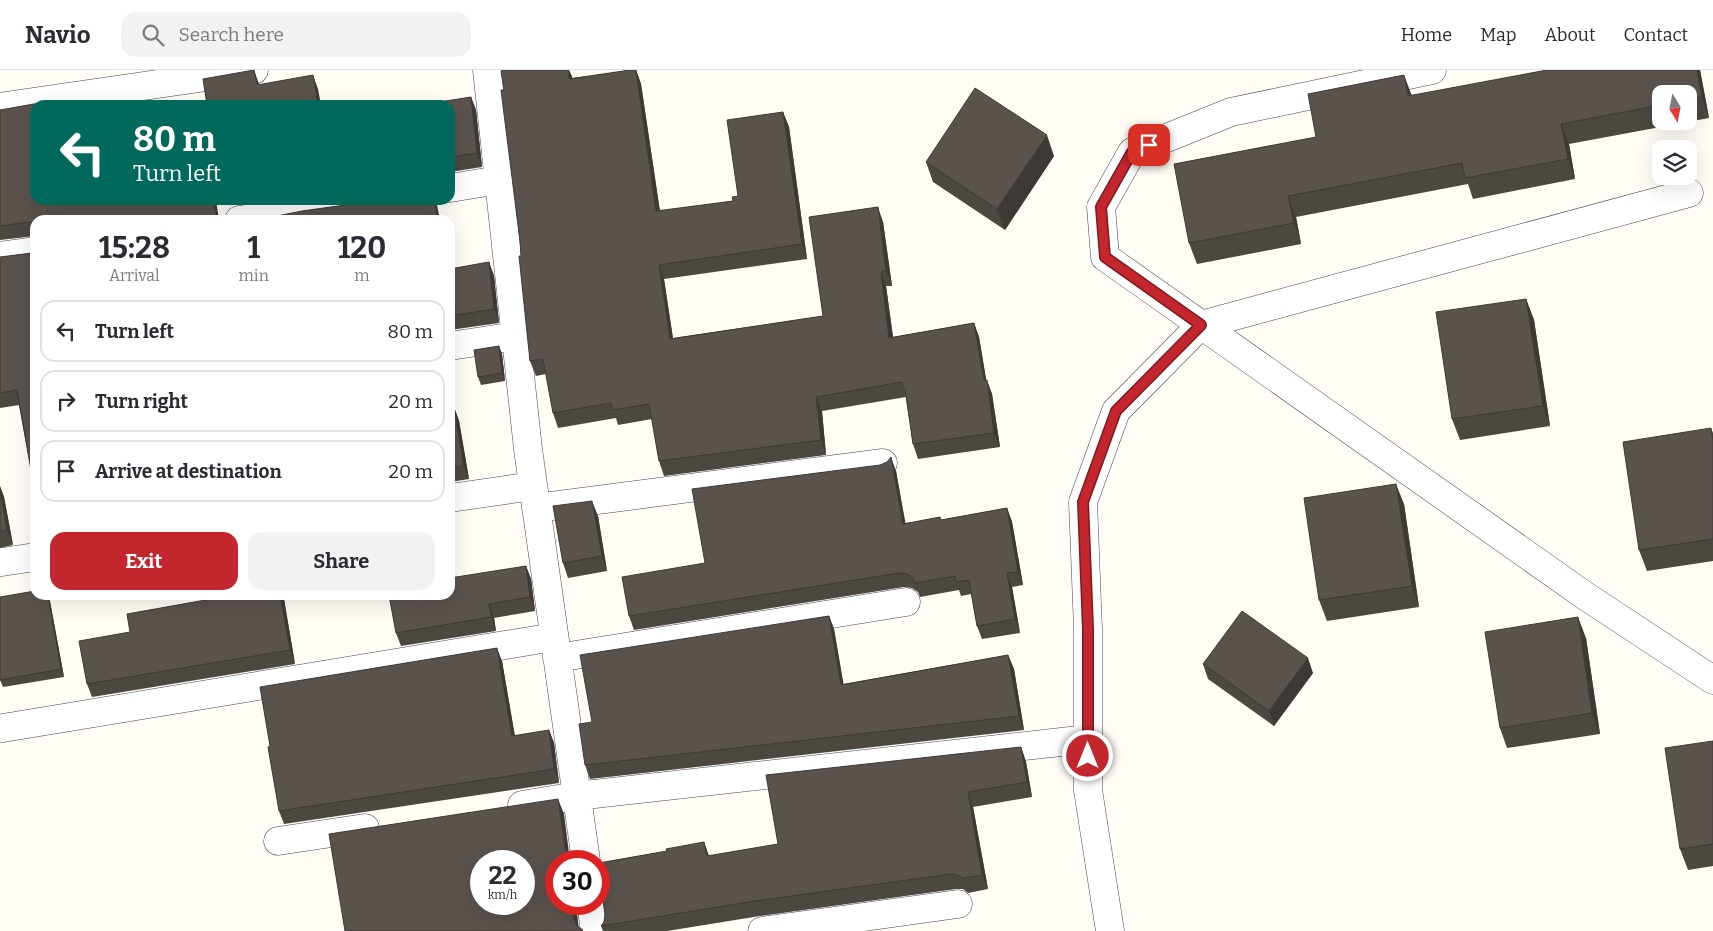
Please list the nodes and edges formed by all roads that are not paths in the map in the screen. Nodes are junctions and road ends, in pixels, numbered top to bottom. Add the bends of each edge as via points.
1 (254, 70) edge
2 (487, 70) edge
3 (1432, 70) edge
4 (48, 100) edge
5 (30, 103) edge
6 (0, 107) edge
7 (499, 180) junction
8 (455, 187) edge
9 (1689, 193) dead end
10 (337, 205) edge
11 (272, 215) edge
12 (30, 252) edge
13 (0, 256) edge
14 (1201, 325) junction
15 (516, 336) junction
16 (455, 345) edge
17 (883, 463) edge
18 (535, 497) junction
19 (455, 498) edge
20 (30, 558) edge
21 (2, 562) dead end
22 (906, 602) dead end
23 (556, 647) junction
24 (1713, 680) edge
25 (3, 728) dead end
26 (1088, 739) junction
27 (576, 796) junction
28 (499, 808) edge
29 (394, 824) edge
30 (278, 841) dead end
31 (584, 850) edge
32 (958, 904) dead end
33 (593, 915) edge
34 (595, 931) edge
35 (762, 931) edge
36 (1110, 931) edge

1 - 4 street
2 - 7 street
3 - 14 street via 1231,112 1132,152 1101,207 1105,257
5 - 6 street
7 - 8 street
7 - 15 street
9 - 14 street
10 - 11 street
12 - 13 street
14 - 24 street via 1584,595
14 - 26 street via 1116,411 1083,502
15 - 16 street
15 - 18 street
17 - 18 street
18 - 19 street
18 - 23 street
20 - 21 street
22 - 23 street
23 - 25 street
23 - 27 street
26 - 27 street
26 - 36 street via 1088,790
27 - 28 street
27 - 31 street
29 - 30 street
32 - 35 street
33 - 34 street

